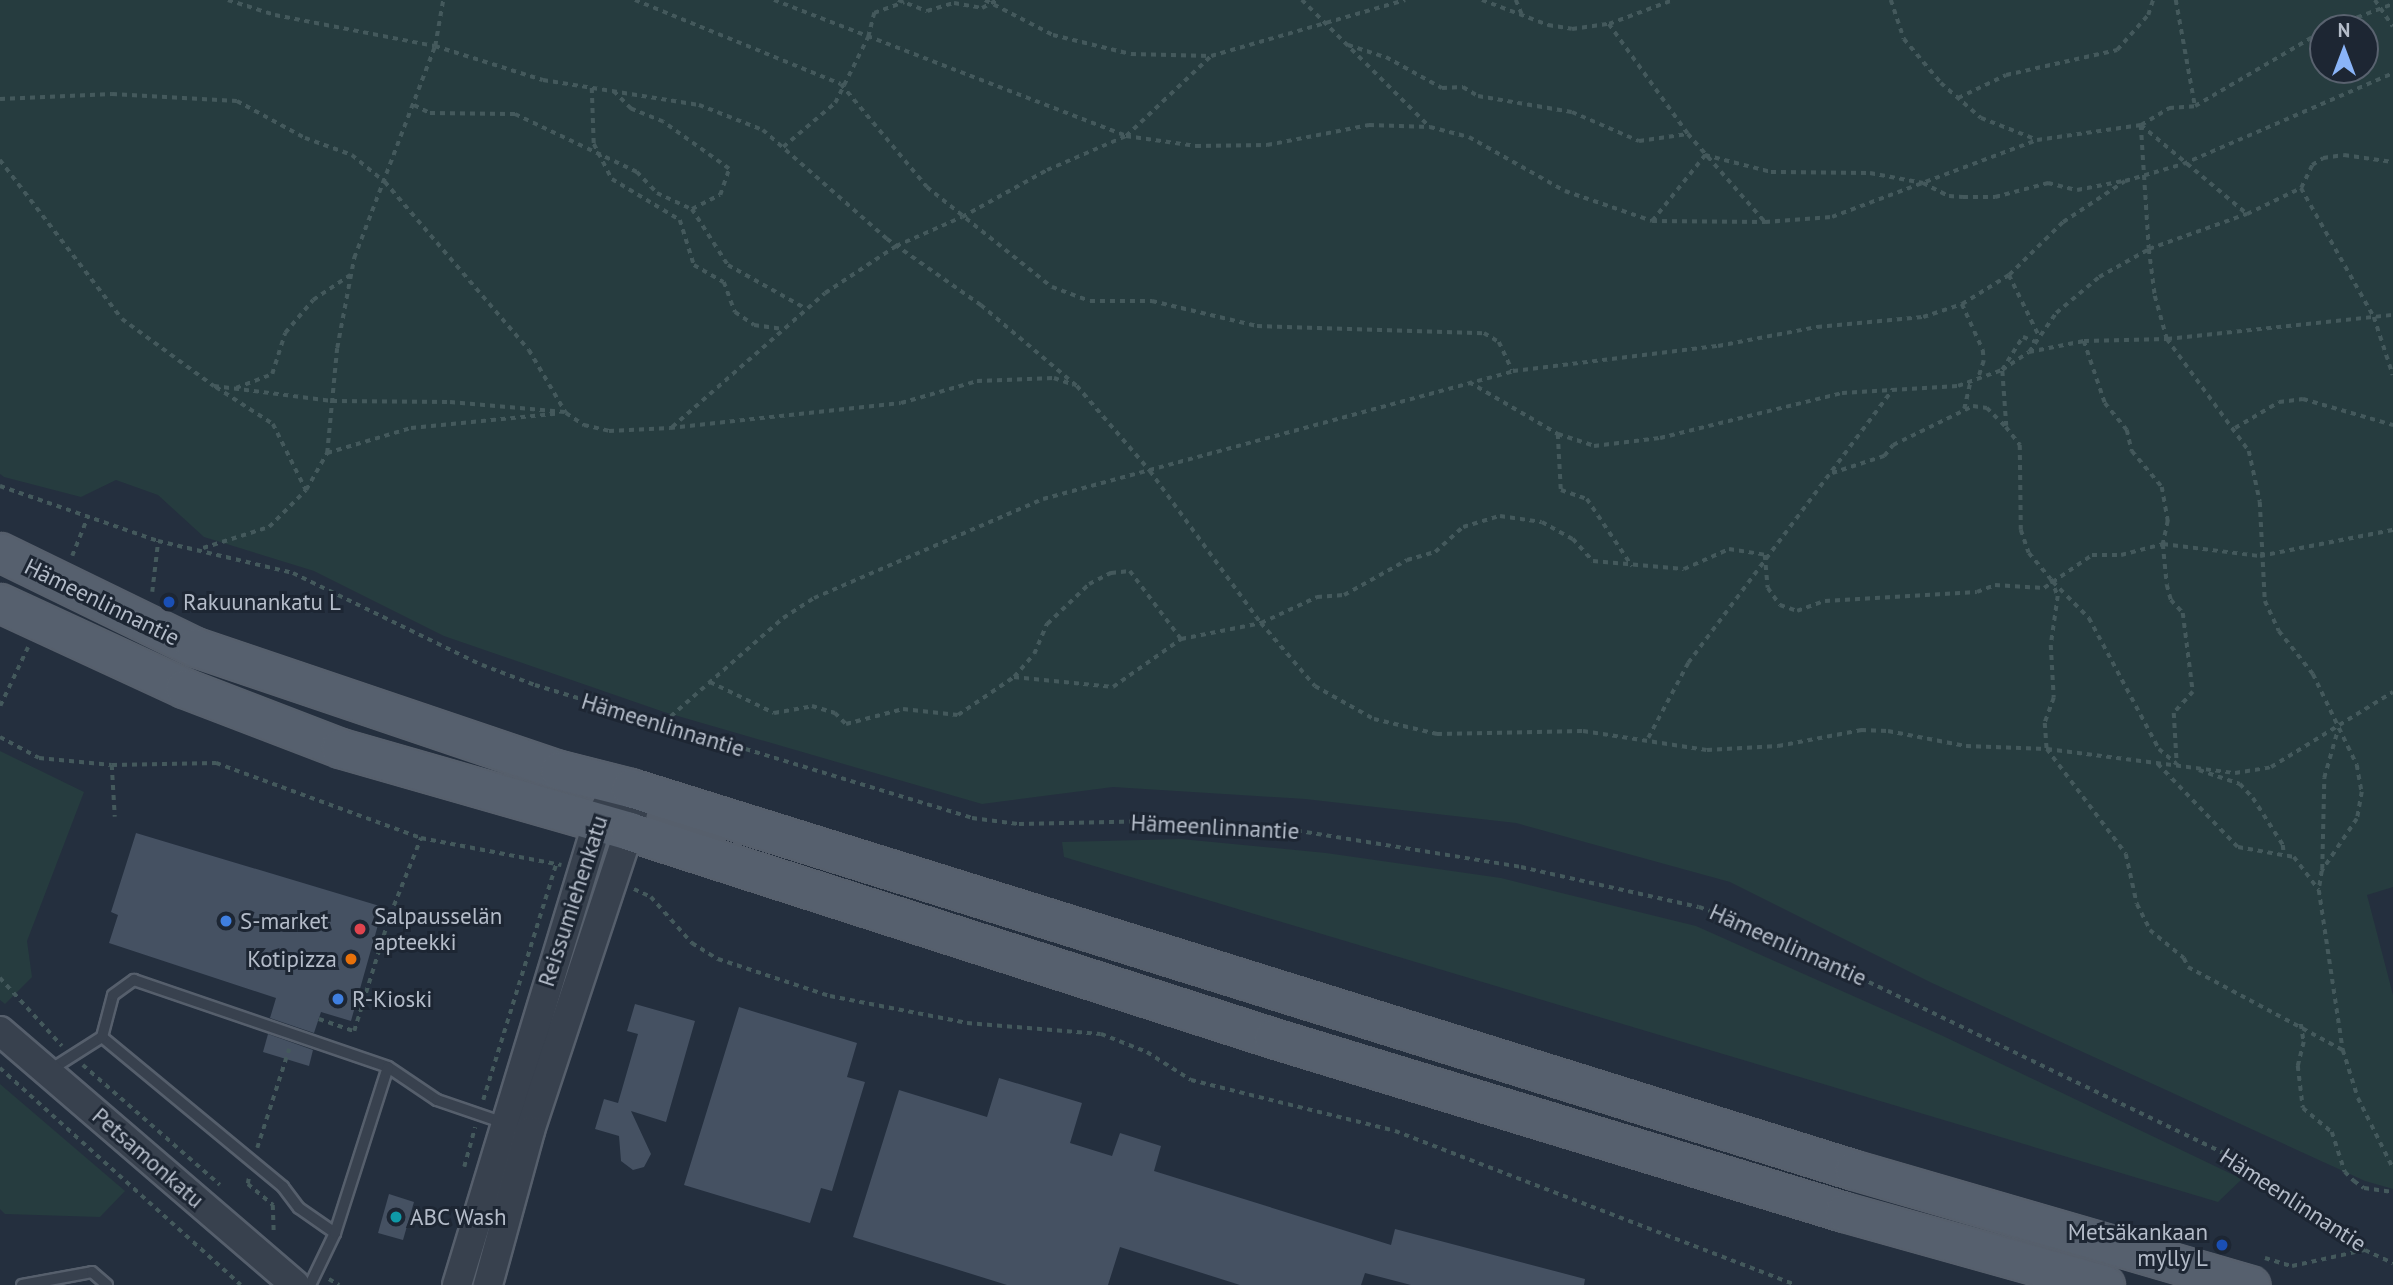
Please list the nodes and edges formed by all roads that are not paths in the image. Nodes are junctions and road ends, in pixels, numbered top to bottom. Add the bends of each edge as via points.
1 (0, 552) edge
2 (0, 603) edge
3 (630, 788) junction
4 (613, 827) junction
5 (0, 1031) edge
6 (102, 1037) junction
7 (388, 1067) junction
8 (48, 1072) junction
9 (491, 1120) junction
10 (530, 1131) junction
11 (335, 1233) junction
12 (2254, 1270) edge
13 (22, 1285) edge
14 (107, 1285) edge
15 (295, 1285) edge
16 (310, 1285) edge
17 (457, 1285) edge
18 (488, 1285) edge
19 (2105, 1285) edge

1 - 3 main road, Hämeenlinnantie via 195,648 559,770
2 - 4 main road, Hämeenlinnantie via 172,683 340,748
3 - 4 street, Reissumiehenkatu via 635,803
3 - 12 main road, Hämeenlinnantie via 1840,1166
4 - 9 street, Reissumiehenkatu via 569,867
4 - 10 street, Reissumiehenkatu via 614,879
4 - 19 main road, Hämeenlinnantie via 1273,1038 1844,1212
5 - 8 street, Petsamonkatu
6 - 7 lane via 113,995 134,981
6 - 8 lane
6 - 11 lane via 283,1187 299,1208
7 - 9 lane via 437,1100
7 - 11 lane
8 - 15 street, Petsamonkatu
9 - 10 lane
9 - 17 street, Reissumiehenkatu
10 - 18 street, Reissumiehenkatu
11 - 16 lane
13 - 14 lane via 92,1272

